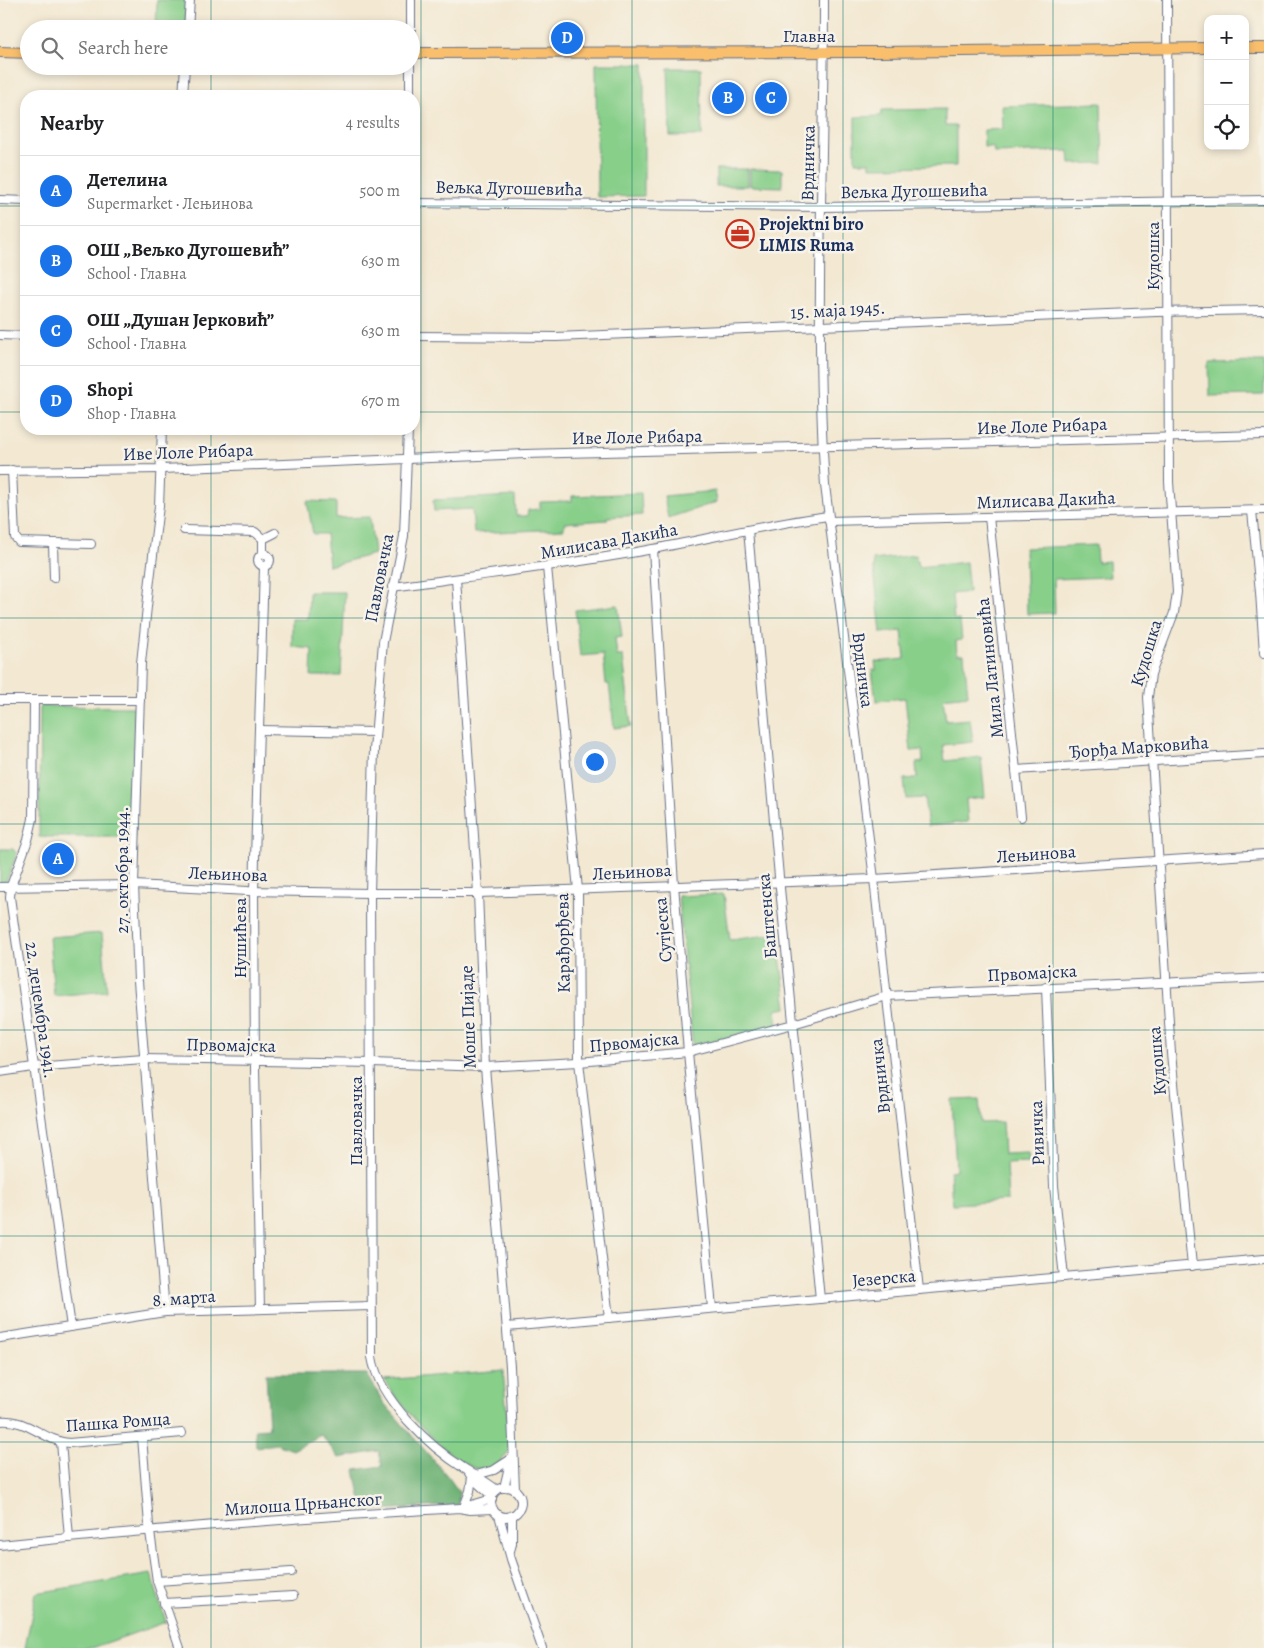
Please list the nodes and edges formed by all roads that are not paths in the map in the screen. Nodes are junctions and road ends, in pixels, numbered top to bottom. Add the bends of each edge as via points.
1 (190, 0) edge
2 (411, 0) edge
3 (824, 0) edge
4 (1167, 0) edge
5 (189, 20) edge
6 (410, 20) edge
7 (1204, 48) edge
8 (1249, 48) edge
9 (1264, 48) edge
10 (1167, 49) junction
11 (0, 52) edge
12 (824, 52) junction
13 (20, 53) edge
14 (420, 53) edge
15 (185, 75) edge
16 (410, 75) edge
17 (184, 90) edge
18 (410, 90) edge
19 (0, 200) edge
20 (1264, 200) edge
21 (20, 201) edge
22 (1168, 201) junction
23 (420, 202) edge
24 (822, 206) junction
25 (1264, 310) edge
26 (1168, 312) junction
27 (821, 325) junction
28 (0, 335) edge
29 (20, 336) edge
30 (420, 336) edge
31 (162, 435) edge
32 (408, 435) edge
33 (1264, 435) edge
34 (1169, 438) junction
35 (822, 447) junction
36 (407, 459) junction
37 (162, 469) junction
38 (12, 470) junction
39 (0, 471) edge
40 (1264, 510) edge
41 (1252, 511) junction
42 (1170, 512) junction
43 (988, 517) junction
44 (829, 519) junction
45 (184, 530) dead end
46 (748, 530) junction
47 (275, 533) dead end
48 (263, 539) junction
49 (53, 544) junction
50 (91, 544) dead end
51 (653, 549) junction
52 (548, 567) junction
53 (54, 578) dead end
54 (456, 579) junction
55 (393, 587) junction
56 (1264, 653) edge
57 (0, 700) edge
58 (34, 700) junction
59 (140, 700) junction
60 (259, 730) junction
61 (374, 732) junction
62 (1264, 754) edge
63 (1151, 761) junction
64 (1016, 770) junction
65 (1021, 816) dead end
66 (1264, 854) edge
67 (1158, 862) junction
68 (874, 879) junction
69 (779, 881) junction
70 (134, 885) junction
71 (674, 885) junction
72 (11, 886) junction
73 (0, 887) edge
74 (578, 890) junction
75 (254, 891) junction
76 (370, 893) junction
77 (478, 893) junction
78 (1264, 978) edge
79 (1166, 983) junction
80 (1046, 987) junction
81 (887, 996) junction
82 (793, 1024) junction
83 (688, 1052) junction
84 (144, 1058) junction
85 (255, 1060) junction
86 (579, 1062) junction
87 (372, 1063) junction
88 (34, 1067) junction
89 (485, 1067) junction
90 (0, 1072) edge
91 (1264, 1259) edge
92 (1192, 1266) junction
93 (1064, 1276) junction
94 (918, 1290) junction
95 (820, 1299) junction
96 (371, 1306) junction
97 (712, 1308) junction
98 (260, 1309) junction
99 (165, 1312) junction
100 (609, 1318) junction
101 (70, 1326) junction
102 (506, 1327) junction
103 (0, 1338) edge
104 (0, 1421) edge
105 (182, 1433) dead end
106 (142, 1437) junction
107 (61, 1442) junction
108 (512, 1456) junction
109 (472, 1474) junction
110 (515, 1490) junction
111 (496, 1493) junction
112 (462, 1508) junction
113 (493, 1509) junction
114 (499, 1515) junction
115 (512, 1516) junction
116 (149, 1530) junction
117 (69, 1538) junction
118 (0, 1545) edge
119 (510, 1551) junction
120 (291, 1572) dead end
121 (157, 1581) junction
122 (292, 1596) dead end
123 (164, 1603) junction
124 (180, 1648) edge
125 (542, 1648) edge

1 - 5 street
2 - 6 street
3 - 12 street, Врдничка
4 - 10 street, Кудошка
7 - 10 main road, Главна
8 - 9 main road
10 - 12 main road, Главна
10 - 22 street, Кудошка
11 - 13 main road
12 - 14 main road, Главна
12 - 24 street, Врдничка
15 - 17 street
16 - 18 street
19 - 21 street
20 - 22 street, Вељка Дугошевића
22 - 24 street, Вељка Дугошевића
22 - 26 street, Кудошка
23 - 24 street, Вељка Дугошевића
24 - 27 street, Врдничка
25 - 26 street, 15. маја 1945.
26 - 27 street, 15. маја 1945.
26 - 34 street, Кудошка
27 - 30 street, 15. маја 1945. via 556,337
27 - 35 street, Врдничка
28 - 29 street
31 - 37 street, 27. октобра 1944.
32 - 36 street, Павловачка
33 - 34 street, Иве Лоле Рибара
34 - 35 street, Иве Лоле Рибара
34 - 42 street, Кудошка
35 - 36 street, Иве Лоле Рибара
35 - 44 street, Врдничка
36 - 37 street, Иве Лоле Рибара
36 - 55 street, Павловачка via 404,536
37 - 38 street, Иве Лоле Рибара
37 - 59 street, 27. октобра 1944. via 144,630
38 - 39 street, Иве Лоле Рибара
38 - 49 street via 15,537 19,542
40 - 41 street, Милисава Дакића
41 - 42 street, Милисава Дакића
41 - 56 street
42 - 43 street, Милисава Дакића
42 - 63 street, Кудошка via 1177,592 1174,613 1149,685
43 - 44 street, Милисава Дакића
43 - 64 street, Мила Латиновића
44 - 46 street, Милисава Дакића via 788,521
44 - 68 street, Врдничка
45 - 48 street via 255,532
46 - 51 street, Милисава Дакића
46 - 69 street, Баштенска
47 - 48 street
48 - 60 street, Нушићева via 263,554 258,560 264,567
49 - 50 street
49 - 53 street
51 - 52 street, Милисава Дакића
51 - 71 street, Сутјеска
52 - 54 street, Милисава Дакића
52 - 74 street, Карађорђева
54 - 55 street, Милисава Дакића
54 - 77 street, Моше Пијаде
55 - 61 street, Павловачка via 383,642
57 - 58 street
58 - 59 street
58 - 72 street, 22. децембра 1941. via 33,819
59 - 70 street, 27. октобра 1944.
60 - 61 street
60 - 75 street, Нушићева
61 - 76 street, Павловачка
62 - 63 street, Ђорђа Марковића
63 - 64 street, Ђорђа Марковића
63 - 67 street, Кудошка
64 - 65 street, Мила Латиновића
66 - 67 street, Лењинова
67 - 68 street, Лењинова
67 - 79 street, Кудошка
68 - 69 street, Лењинова
68 - 81 street, Врдничка
69 - 71 street, Лењинова
69 - 82 street, Баштенска
70 - 72 street, Лењинова
70 - 75 street, Лењинова
70 - 84 street, 27. октобра 1944.
71 - 74 street, Лењинова
71 - 83 street, Сутјеска
72 - 73 street, Лењинова
72 - 88 street, 22. децембра 1941. via 10,902
74 - 77 street, Лењинова
74 - 86 street, Карађорђева
75 - 76 street, Лењинова
75 - 85 street, Нушићева
76 - 77 street, Лењинова
76 - 87 street, Павловачка
77 - 89 street, Моше Пијаде
78 - 79 street, Првомајска
79 - 80 street, Првомајска
79 - 92 street, Кудошка
80 - 81 street, Првомајска
80 - 93 street, Ривичка via 1054,1186
81 - 82 street, Првомајска
81 - 94 street, Врдничка
82 - 83 street, Првомајска
82 - 95 street, Баштенска
83 - 86 street, Првомајска
83 - 97 street, Сутјеска
84 - 85 street, Првомајска
84 - 88 street, Првомајска
84 - 99 street, 27. октобра 1944.
85 - 87 street, Првомајска
85 - 98 street, Нушићева
86 - 89 street, Првомајска
86 - 100 street, Карађорђева
87 - 89 street, Првомајска
87 - 96 street, Павловачка
88 - 90 street, Првомајска
88 - 101 street, 22. децембра 1941.
89 - 102 street, Моше Пијаде
91 - 92 street, Језерска
92 - 93 street, Језерска
93 - 94 street, Језерска
94 - 95 street, Језерска
95 - 97 street, Језерска
96 - 98 street, 8. марта
96 - 109 street, Павловачка via 372,1358 381,1385 410,1423
97 - 100 street, Језерска
98 - 99 street, 8. марта
99 - 101 street, 8. марта
100 - 102 street, Језерска
101 - 103 street, 8. марта
102 - 108 street, Моше Пијаде via 513,1416
104 - 107 street, Пашка Ромца via 26,1424
105 - 106 street, Пашка Ромца
106 - 107 street, Пашка Ромца
106 - 116 street
107 - 117 street
108 - 109 street via 494,1470
108 - 110 street, Моше Пијаде
108 - 111 street, Моше Пијаде
109 - 111 street, Павловачка
109 - 112 street via 470,1491
110 - 111 street, Павловачка
110 - 115 street via 521,1501 519,1510
111 - 112 street, Милоша Црњанског
111 - 113 street
112 - 113 street, Милоша Црњанског
112 - 116 street, Милоша Црњанског
113 - 114 street
114 - 115 street
114 - 119 street
115 - 119 street
116 - 117 street, Милоша Црњанског
116 - 121 street
117 - 118 street, Милоша Црњанског
119 - 125 street
120 - 121 street
121 - 123 street
122 - 123 street
123 - 124 street

